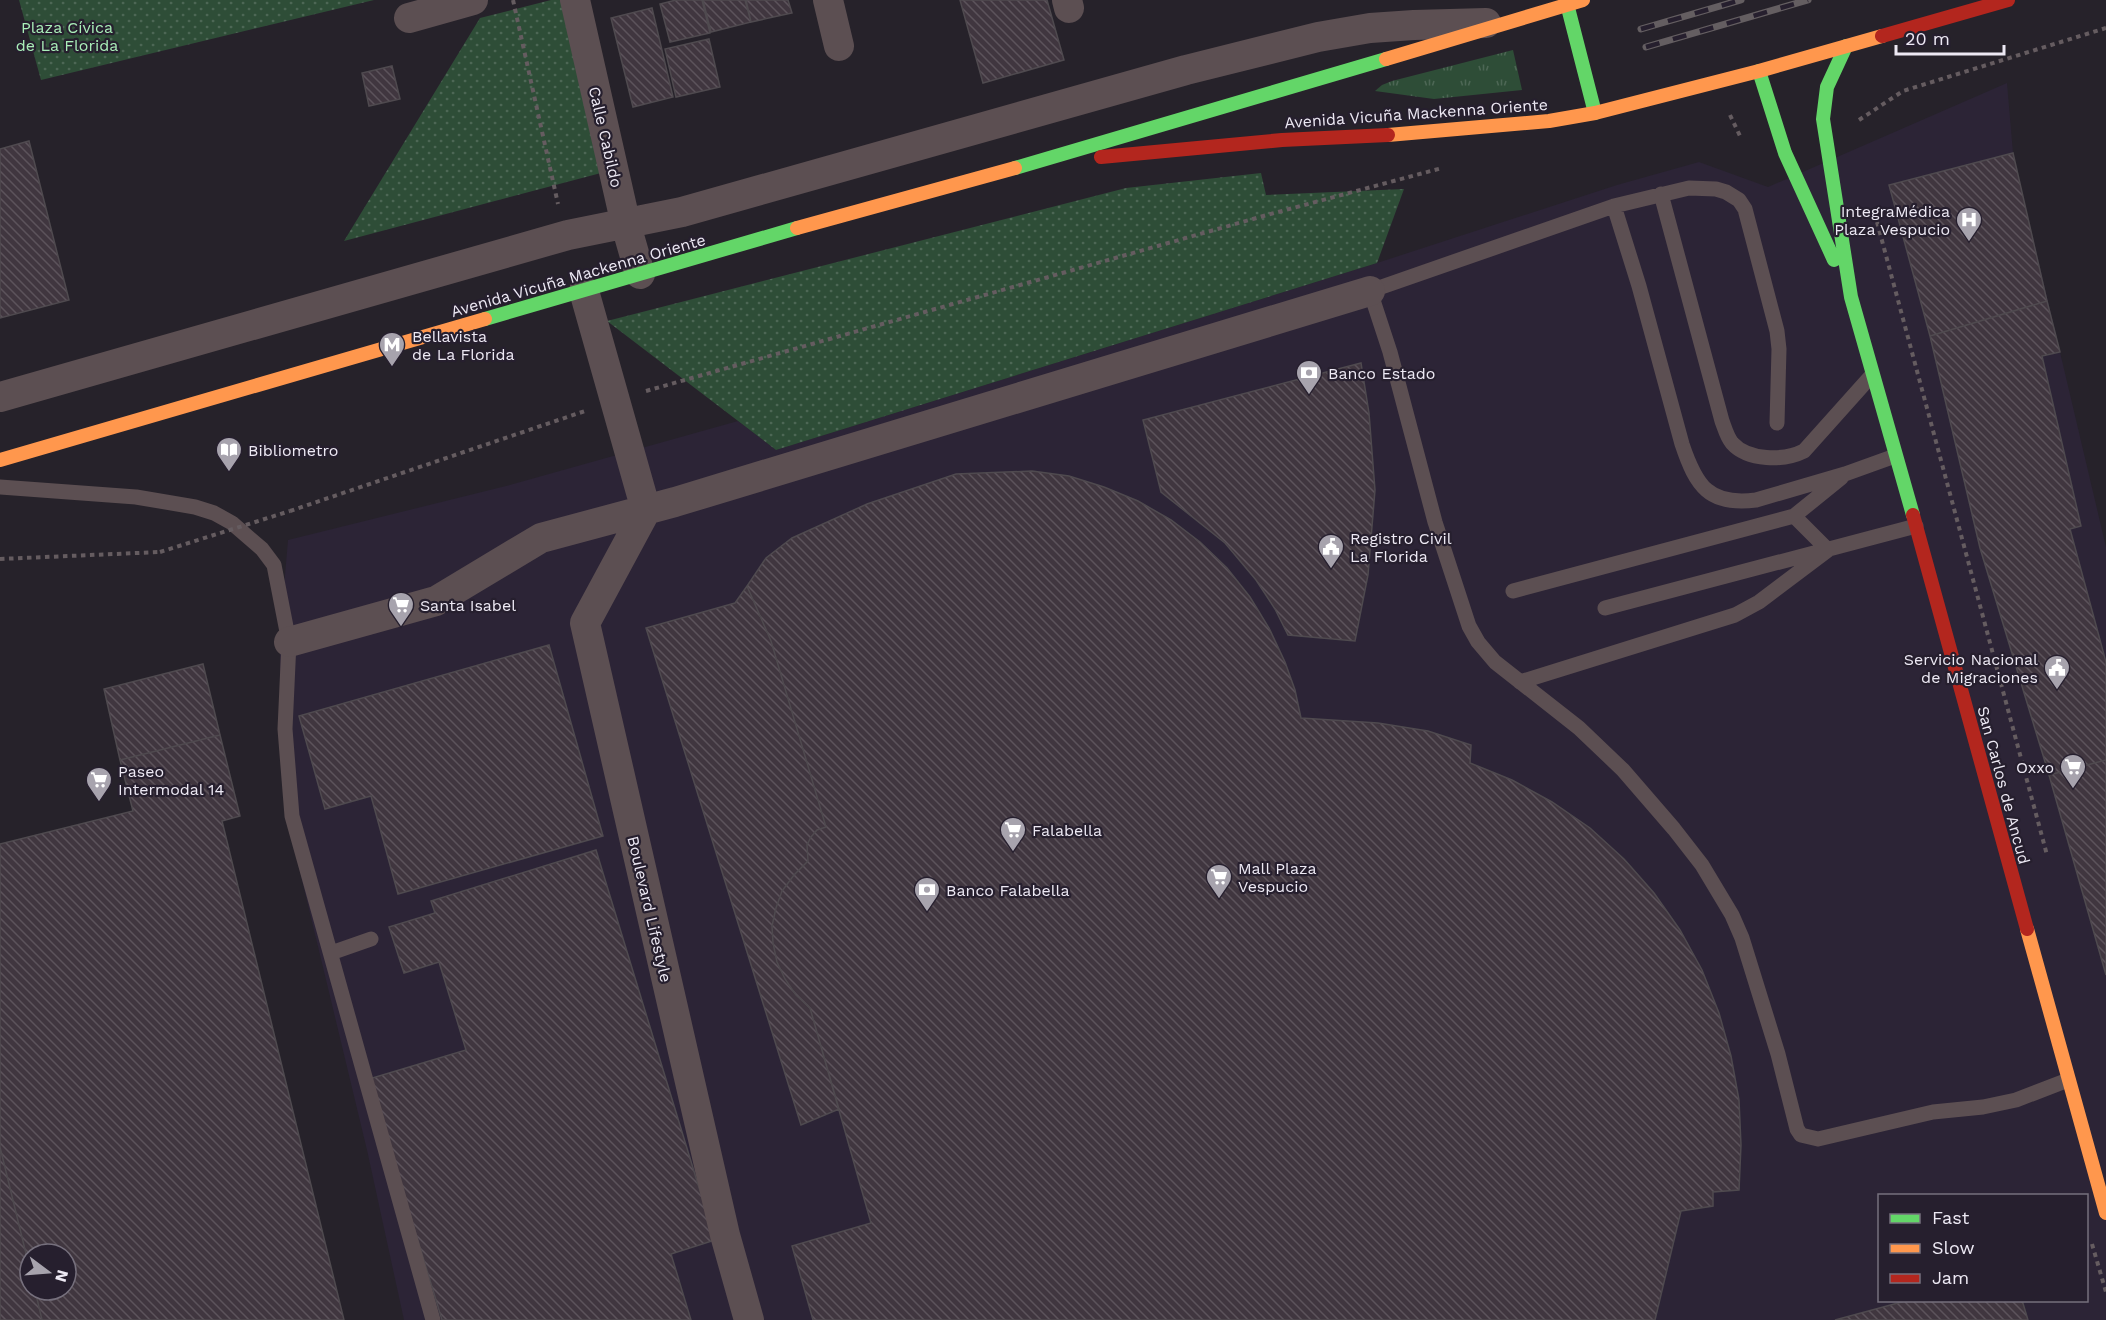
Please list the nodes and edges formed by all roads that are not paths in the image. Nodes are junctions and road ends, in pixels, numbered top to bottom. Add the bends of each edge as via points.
1 (473, 0) edge
2 (575, 0) edge
3 (828, 0) edge
4 (1583, 0) edge
5 (2008, 0) edge
6 (1567, 2) edge
7 (409, 18) dead end
8 (1507, 23) junction
9 (839, 46) dead end
10 (1846, 46) junction
11 (1759, 70) junction
12 (1596, 113) junction
13 (1028, 165) junction
14 (1661, 195) junction
15 (1614, 206) junction
16 (626, 225) junction
17 (640, 274) junction
18 (584, 291) junction
19 (1370, 291) junction
20 (1851, 297) junction
21 (1872, 375) junction
22 (0, 397) edge
23 (1777, 423) dead end
24 (1895, 456) junction
25 (0, 460) edge
26 (1845, 474) junction
27 (0, 487) edge
28 (646, 510) junction
29 (1794, 516) junction
30 (1916, 526) junction
31 (1828, 550) junction
32 (1513, 591) dead end
33 (1605, 608) dead end
34 (289, 642) junction
35 (1520, 682) junction
36 (371, 939) dead end
37 (331, 953) junction
38 (2068, 1080) junction
39 (2106, 1213) edge
40 (433, 1320) edge
41 (748, 1320) edge

1 - 7 street
2 - 16 street, Calle Cabildo
3 - 9 street
4 - 6 main road, Avenida Vicuña Mackenna Oriente
5 - 10 main road, Avenida Vicuña Mackenna Oriente
6 - 8 main road, Avenida Vicuña Mackenna Oriente
6 - 12 main road
8 - 13 main road, Avenida Vicuña Mackenna Oriente
8 - 16 street via 1370,28 1318,38 1186,70
10 - 11 main road, Avenida Vicuña Mackenna Oriente
10 - 20 main road, San Carlos de Ancud via 1827,87 1823,119
11 - 12 main road, Avenida Vicuña Mackenna Oriente
11 - 20 main road, San Carlos de Ancud via 1785,153
12 - 13 main road, Avenida Vicuña Mackenna Oriente via 1498,127 1282,140
13 - 17 main road, Avenida Vicuña Mackenna Oriente
14 - 15 lane
14 - 21 lane via 1722,421 1738,448 1774,457 1804,451
14 - 23 lane via 1689,188 1716,189 1732,194 1745,209 1777,331
15 - 19 lane
15 - 26 lane via 1682,444 1701,486 1720,499 1756,500
16 - 17 street, Calle Cabildo
16 - 22 street via 560,237
17 - 18 main road, Avenida Vicuña Mackenna Oriente
18 - 25 main road, Avenida Vicuña Mackenna Oriente
18 - 28 street
19 - 28 street
19 - 35 lane via 1461,604 1478,642
20 - 21 main road, San Carlos de Ancud
21 - 24 main road, San Carlos de Ancud
24 - 26 lane
24 - 30 main road, San Carlos de Ancud
26 - 29 lane
27 - 34 lane via 136,497 214,513 248,535 274,565
28 - 34 street via 541,538 436,601
28 - 41 street, Boulevard Lifestyle via 585,623 725,1235
29 - 31 lane
29 - 32 lane
30 - 31 lane
30 - 38 main road, San Carlos de Ancud
31 - 33 lane
31 - 35 lane via 1759,602 1735,615
34 - 37 lane via 285,729 292,816
35 - 38 lane via 1579,728 1623,770 1702,865 1742,938 1801,1135 1832,1136 1933,1112 1983,1107 2016,1100
36 - 37 lane
37 - 40 lane
38 - 39 main road, San Carlos de Ancud

